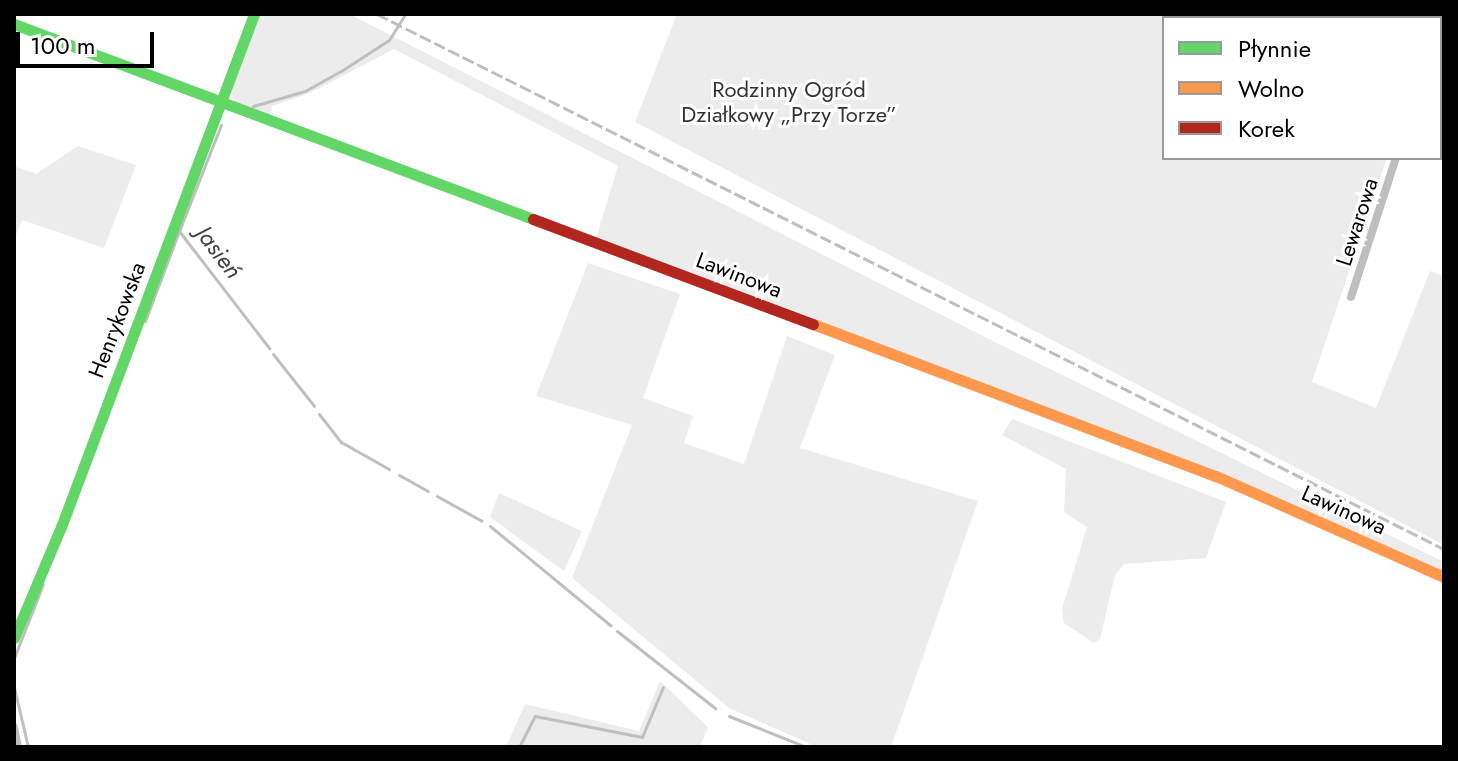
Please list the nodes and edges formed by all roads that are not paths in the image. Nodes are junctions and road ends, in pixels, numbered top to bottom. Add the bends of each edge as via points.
1 (254, 14) edge
2 (14, 24) edge
3 (221, 101) junction
4 (1395, 160) edge
5 (1351, 297) dead end
6 (1444, 577) edge
7 (14, 638) edge
8 (14, 727) edge
9 (18, 747) edge

1 - 3 street, Henrykowska
2 - 3 street, Lawinowa
3 - 6 street, Lawinowa via 1216,476
3 - 7 street, Henrykowska
4 - 5 street, Lewarowa
8 - 9 street

